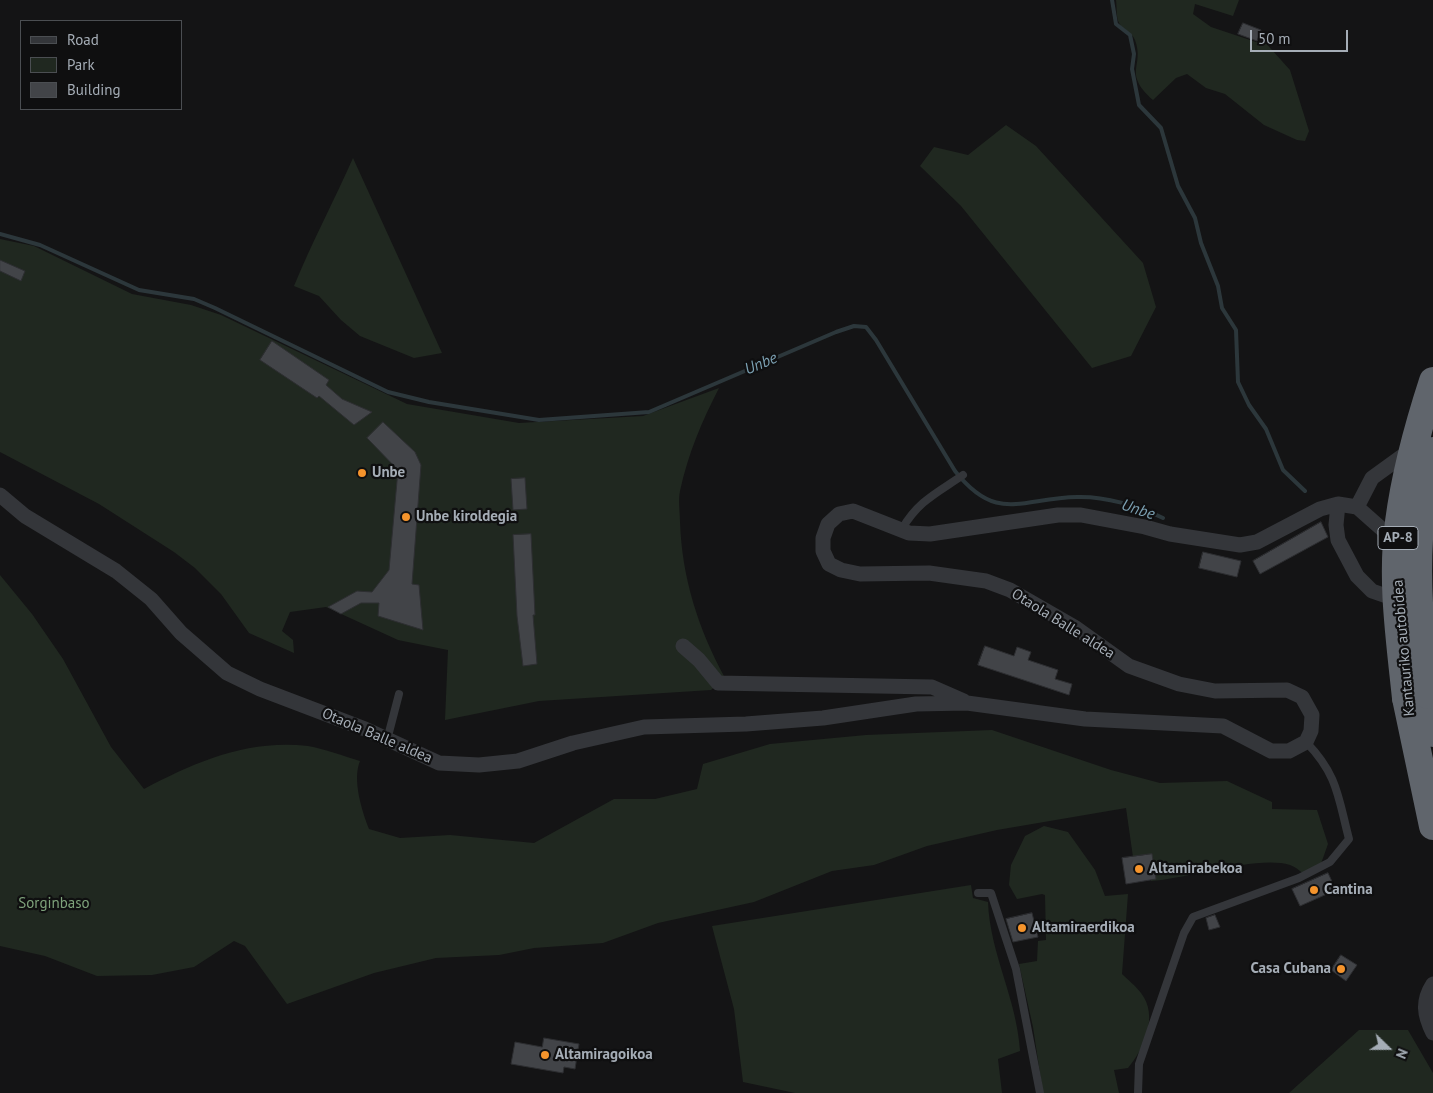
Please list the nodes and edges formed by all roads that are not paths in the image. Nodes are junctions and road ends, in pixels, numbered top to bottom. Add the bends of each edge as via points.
1 (1433, 382) edge
2 (1433, 451) edge
3 (963, 475) dead end
4 (0, 495) edge
5 (1338, 504) junction
6 (1357, 506) junction
7 (902, 530) junction
8 (1433, 531) edge
9 (1410, 544) junction
10 (1433, 560) edge
11 (1433, 612) edge
12 (682, 646) dead end
13 (399, 694) dead end
14 (1417, 696) junction
15 (968, 703) junction
16 (1433, 733) edge
17 (387, 740) junction
18 (1306, 742) junction
19 (1433, 826) edge
20 (978, 893) dead end
21 (1433, 984) edge
22 (1433, 1034) edge
23 (1040, 1093) edge
24 (1138, 1093) edge

1 - 14 highway, Kantauriko autobidea / AP-8, bridge via 1410,463 1399,523 1396,586
2 - 6 street via 1401,457 1372,478
2 - 14 highway, Kantauriko autobidea / AP-8, bridge via 1420,520
3 - 7 lane via 920,504
4 - 17 street, Otaola Balle aldea via 25,516 116,571 151,599 181,633 227,673
5 - 6 street
5 - 7 street, Otaola Balle aldea via 1320,509 1257,542 1240,545 1081,515 1058,515 930,534
5 - 11 street via 1338,540 1357,576 1372,590
6 - 9 street via 1392,538
7 - 18 street, Otaola Balle aldea via 868,514 853,511 839,514 828,524 823,551 829,564 860,574 929,573 986,581 1010,590 1076,628 1129,666 1178,684 1216,691 1287,690 1302,696 1312,714 1311,731
8 - 9 street
9 - 10 street via 1417,555
12 - 15 street, Otaola Balle aldea via 718,683 932,688
13 - 17 lane
14 - 16 highway, Kantauriko autobidea / AP-8
14 - 19 highway, Kantauriko autobidea / AP-8
15 - 17 street, Otaola Balle aldea via 916,704 823,718 746,724 644,727 573,743 518,761 479,765 439,763
15 - 18 street, Otaola Balle aldea via 1085,719 1222,726 1271,751 1289,750
18 - 24 lane via 1322,759 1333,778 1349,839 1330,862 1299,878 1193,916 1184,933 1139,1064
20 - 23 lane via 991,893 995,900 1016,969
21 - 22 street via 1425,998

